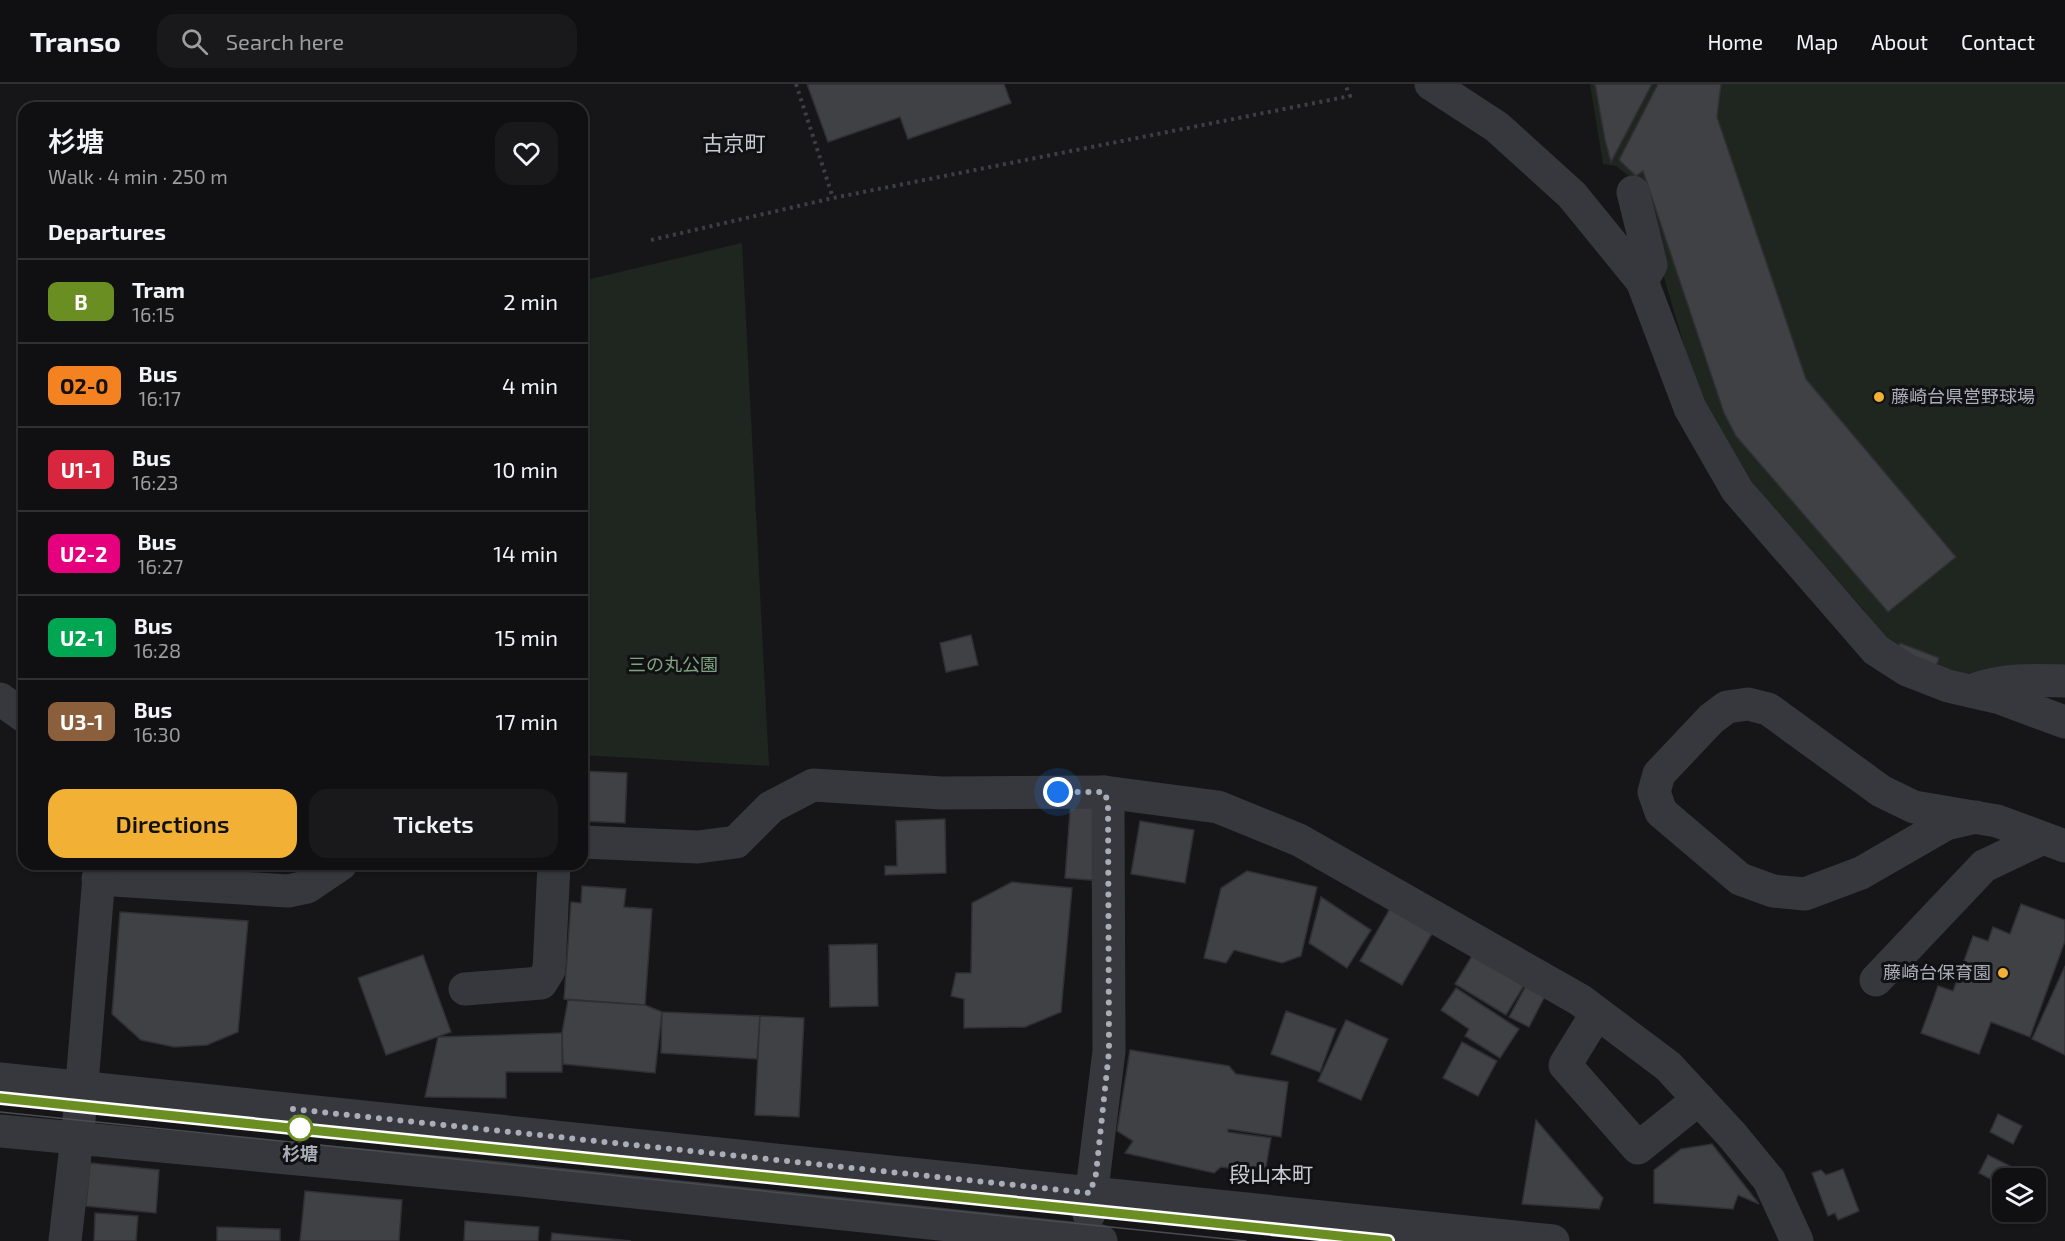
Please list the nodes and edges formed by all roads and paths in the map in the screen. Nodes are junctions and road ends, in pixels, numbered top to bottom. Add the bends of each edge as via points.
1 (796, 84) edge
2 (1345, 84) edge
3 (1431, 84) edge
4 (1633, 192) dead end
5 (832, 198) junction
6 (651, 240) dead end
7 (1642, 281) junction
8 (2065, 681) edge
9 (1971, 691) junction
10 (0, 699) edge
11 (18, 712) edge
12 (2065, 722) edge
13 (1104, 792) junction
14 (1976, 817) junction
15 (588, 842) edge
16 (2054, 842) edge
17 (332, 870) edge
18 (554, 870) edge
19 (99, 871) edge
20 (1876, 980) dead end
21 (465, 989) dead end
22 (1597, 1013) junction
23 (0, 1079) edge
24 (81, 1087) junction
25 (1699, 1099) junction
26 (0, 1131) edge
27 (77, 1136) junction
28 (1090, 1193) junction
29 (1094, 1240) edge
30 (65, 1241) edge
31 (1553, 1241) edge
32 (1797, 1241) edge

1 - 5 path
2 - 5 path via 1350,96
3 - 7 street via 1497,127 1572,195
4 - 7 street via 1651,265
5 - 6 path
7 - 9 street via 1690,408 1737,490 1876,651 1907,670
8 - 9 street via 2019,679
9 - 12 street
10 - 11 street
13 - 15 street via 942,793 813,785 771,807 736,842 698,847
13 - 22 street via 1218,807 1299,840
13 - 28 street via 1108,802 1109,1051 1096,1174
14 - 14 street via 1914,807 1881,791 1768,709 1748,704 1727,707 1711,719 1659,774 1654,792 1660,812 1740,879 1773,891 1804,894 1861,873 1946,824
14 - 16 street
16 - 20 street via 1984,866
17 - 19 street via 308,887 288,891
18 - 21 street via 549,970 541,982
19 - 24 street
22 - 25 street via 1668,1066
22 - 25 street via 1565,1065 1638,1148
23 - 24 street
24 - 27 street
24 - 28 street
25 - 32 street via 1769,1180
26 - 27 street
27 - 29 street
27 - 30 street
28 - 29 street
28 - 31 street

